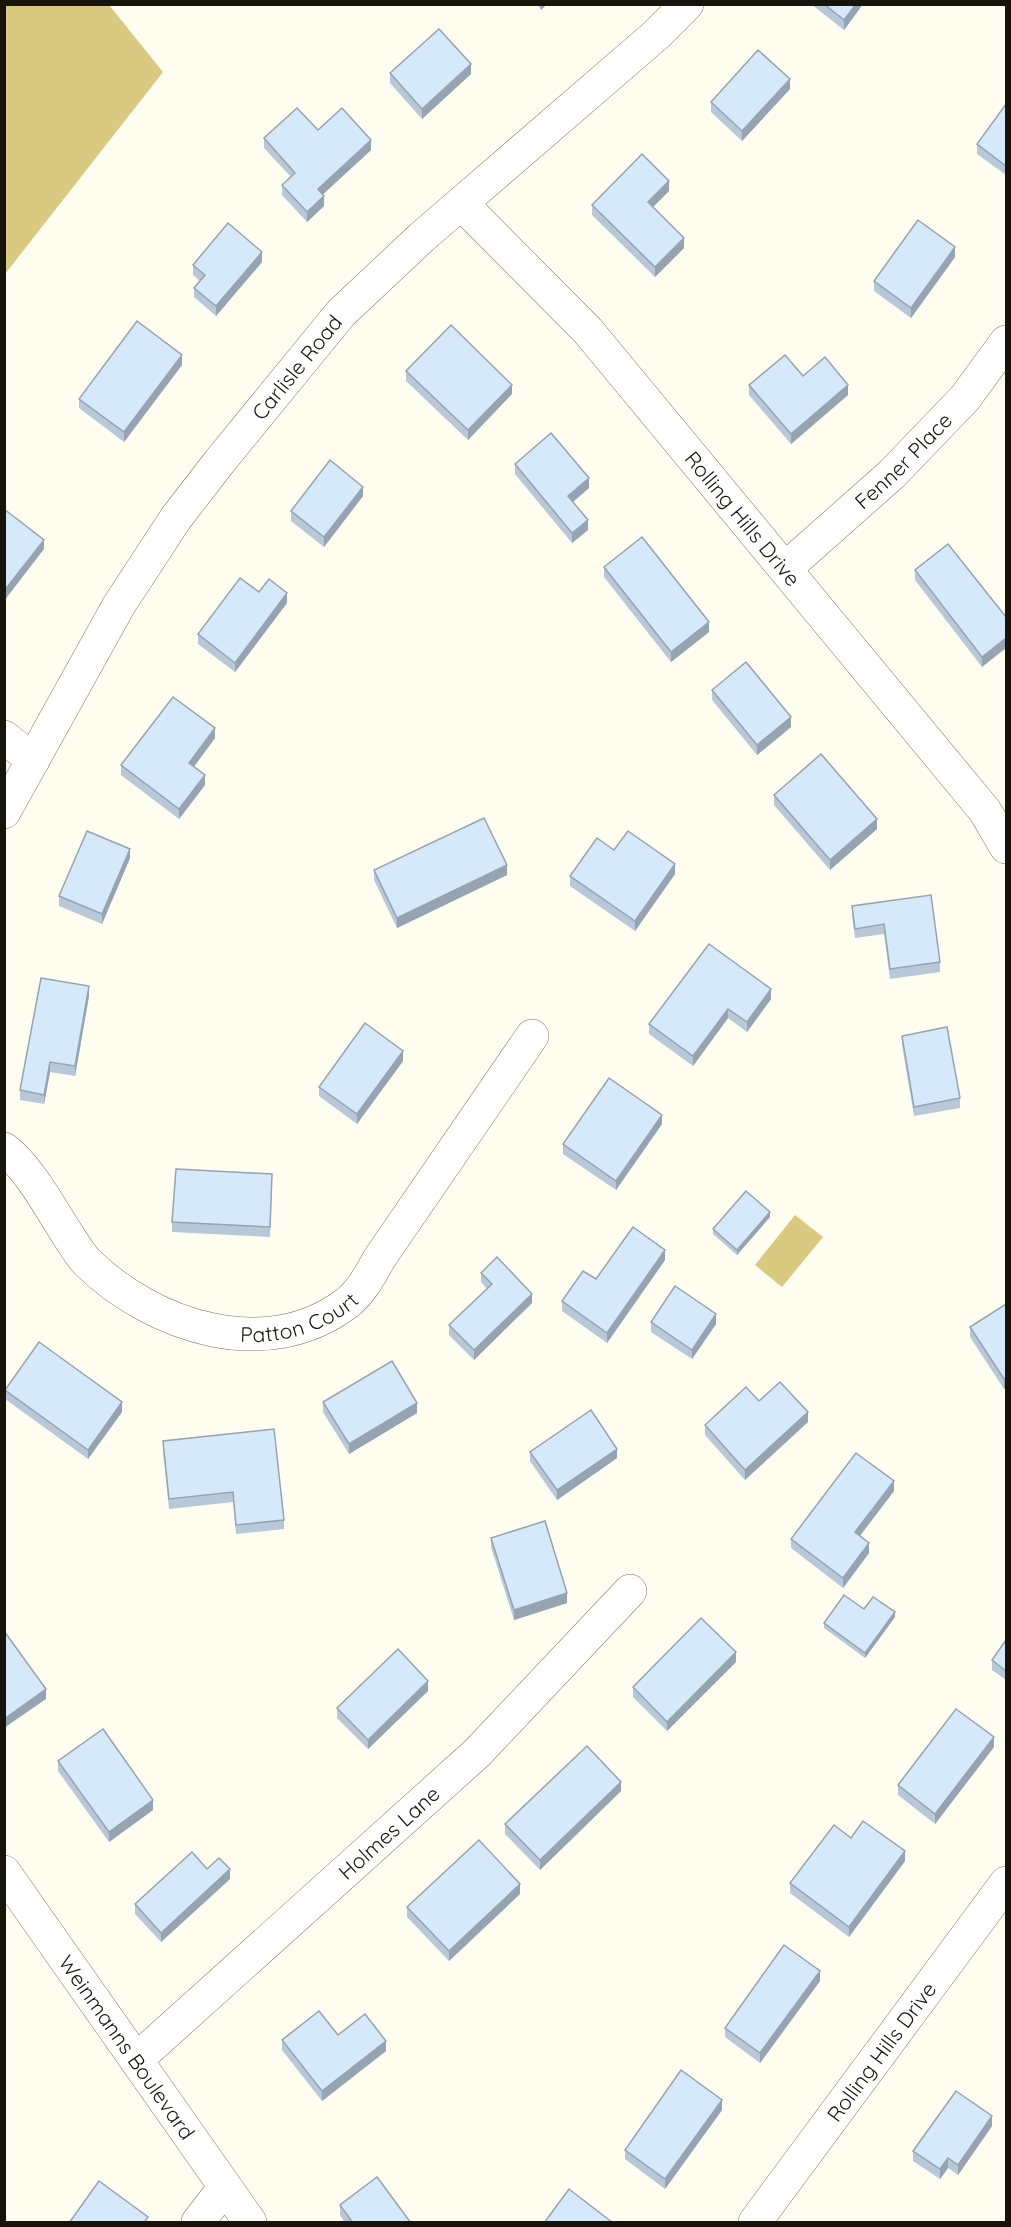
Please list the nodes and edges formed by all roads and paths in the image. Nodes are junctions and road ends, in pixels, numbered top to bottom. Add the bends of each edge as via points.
1 (687, 4) edge
2 (462, 204) junction
3 (1006, 342) edge
4 (786, 568) junction
5 (4, 737) edge
6 (33, 760) junction
7 (4, 812) edge
8 (1006, 847) edge
9 (532, 1036) dead end
10 (4, 1149) edge
11 (630, 1592) dead end
12 (4, 1872) edge
13 (1006, 1883) edge
14 (136, 2060) junction
15 (225, 2187) junction
16 (198, 2223) edge
17 (250, 2223) edge
18 (755, 2223) edge

1 - 2 street, Carlisle Road
2 - 4 street, Rolling Hills Drive via 588,331
2 - 6 street, Carlisle Road via 341,313 220,460 119,605
3 - 4 street, Fenner Place via 965,398 892,474
4 - 8 street, Rolling Hills Drive via 985,811
5 - 6 street
6 - 7 street, Carlisle Road
9 - 10 street, Patton Court via 363,1287 321,1320 300,1328 265,1334 228,1333 190,1325 152,1309 85,1261 21,1165
11 - 14 street, Holmes Lane via 477,1753
12 - 14 street, Weinmanns Boulevard
13 - 18 street, Rolling Hills Drive
14 - 15 street, Weinmanns Boulevard
15 - 16 street
15 - 17 street, Weinmanns Boulevard

